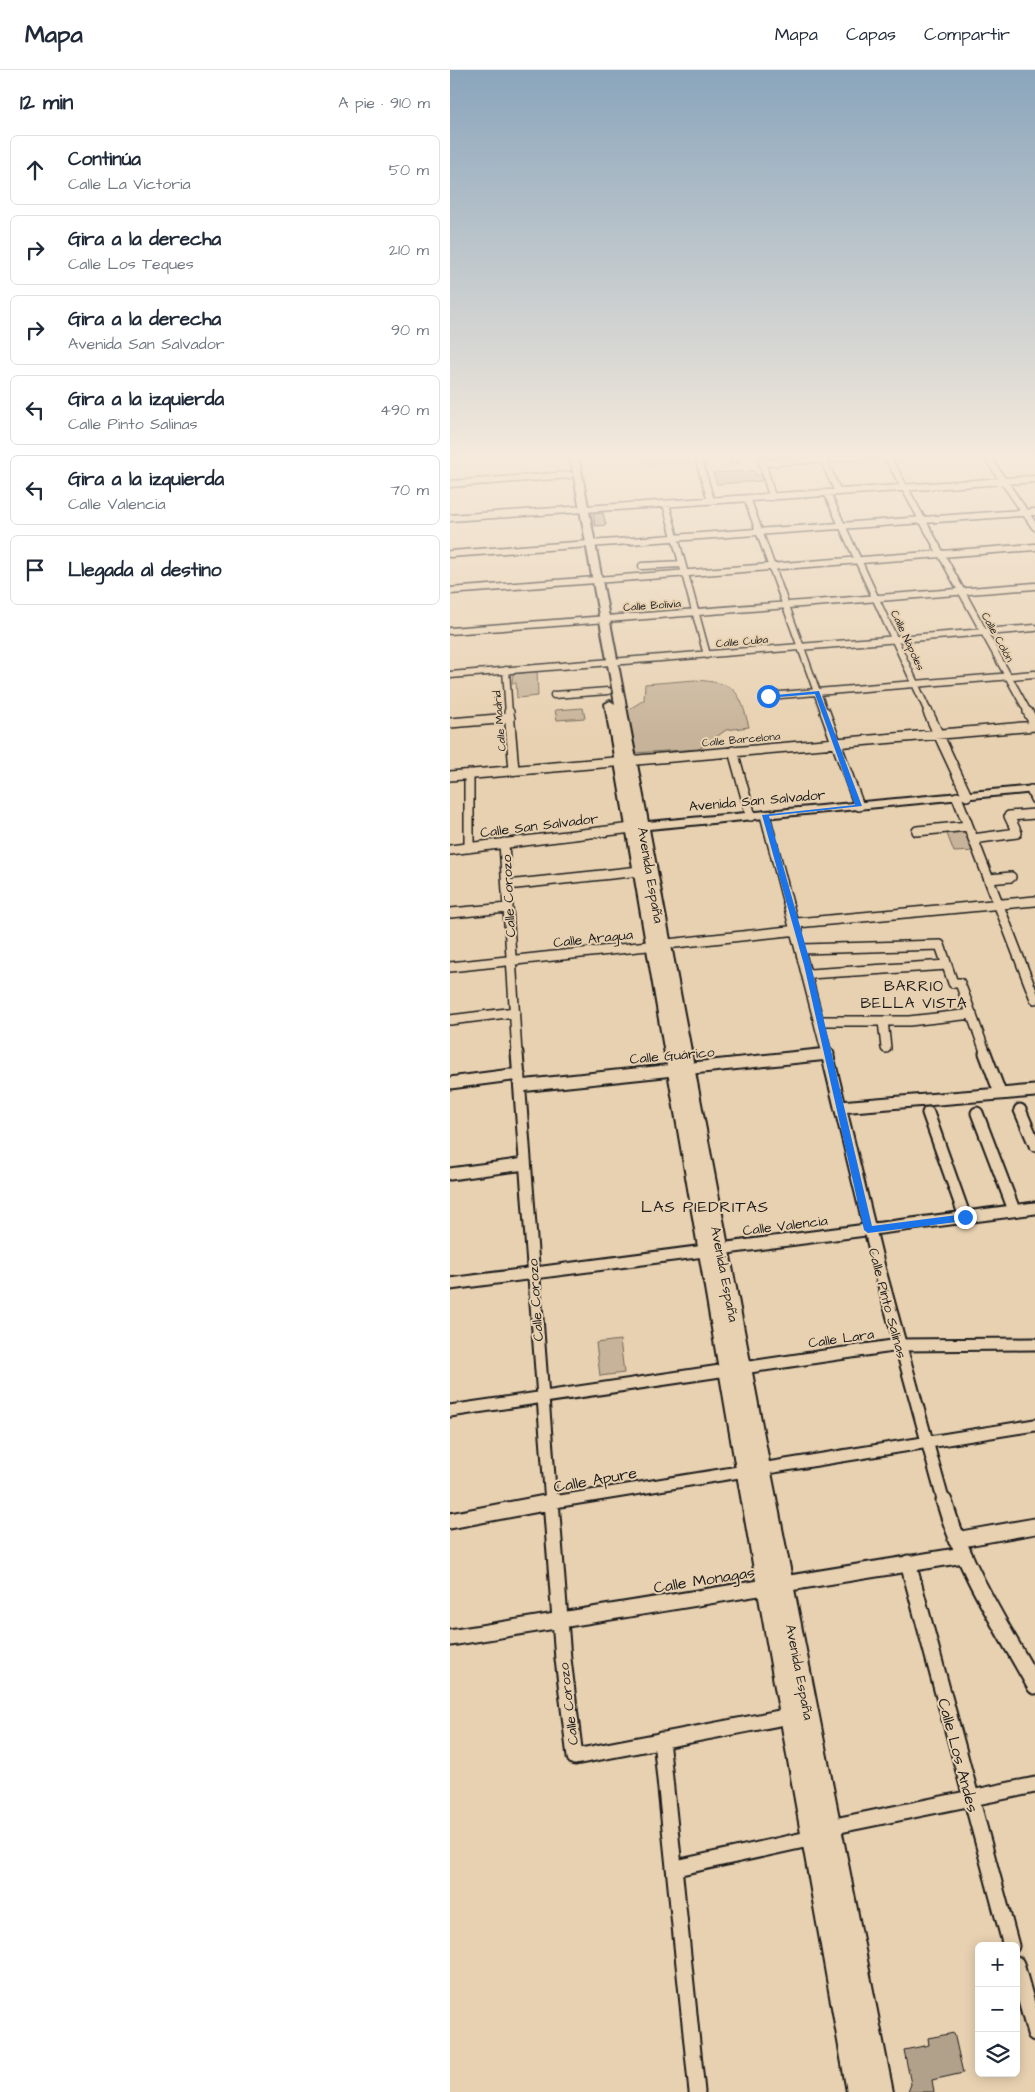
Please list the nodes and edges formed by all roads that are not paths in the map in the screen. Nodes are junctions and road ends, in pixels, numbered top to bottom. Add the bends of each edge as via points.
1 (527, 548) edge
2 (587, 548) edge
3 (678, 548) edge
4 (765, 548) edge
5 (853, 548) edge
6 (937, 548) edge
7 (1030, 548) edge
8 (450, 554) edge
9 (941, 555) junction
10 (859, 561) junction
11 (682, 564) junction
12 (642, 566) dead end
13 (772, 567) junction
14 (685, 574) junction
15 (593, 580) junction
16 (1035, 586) edge
17 (450, 591) edge
18 (962, 592) junction
19 (876, 598) junction
20 (786, 606) junction
21 (696, 612) junction
22 (600, 619) junction
23 (1035, 628) edge
24 (450, 631) edge
25 (984, 632) junction
26 (895, 640) junction
27 (801, 647) junction
28 (707, 655) junction
29 (608, 662) junction
30 (506, 670) junction
31 (1035, 674) edge
32 (450, 675) edge
33 (1008, 676) junction
34 (916, 684) junction
35 (608, 691) junction
36 (817, 692) junction
37 (554, 695) dead end
38 (768, 696) dead end
39 (510, 718) junction
40 (450, 723) edge
41 (1035, 725) edge
42 (939, 734) junction
43 (836, 742) junction
44 (733, 751) junction
45 (625, 760) junction
46 (514, 770) junction
47 (469, 774) junction
48 (450, 776) edge
49 (1034, 793) edge
50 (962, 796) junction
51 (859, 806) junction
52 (1035, 814) edge
53 (766, 815) junction
54 (752, 816) junction
55 (968, 826) junction
56 (637, 827) junction
57 (917, 831) dead end
58 (973, 839) junction
59 (504, 843) junction
60 (469, 848) junction
61 (450, 850) edge
62 (640, 871) junction
63 (1011, 877) dead end
64 (989, 879) junction
65 (507, 885) junction
66 (1035, 901) edge
67 (999, 905) junction
68 (508, 908) junction
69 (450, 914) edge
70 (797, 926) junction
71 (658, 945) junction
72 (803, 949) junction
73 (512, 961) junction
74 (947, 965) junction
75 (450, 967) edge
76 (809, 974) junction
77 (1035, 999) edge
78 (515, 1012) junction
79 (972, 1014) junction
80 (450, 1020) edge
81 (820, 1021) junction
82 (883, 1021) junction
83 (886, 1048) dead end
84 (828, 1054) junction
85 (680, 1068) junction
86 (520, 1074) junction
87 (450, 1082) edge
88 (520, 1086) junction
89 (1035, 1091) edge
90 (1000, 1093) junction
91 (840, 1107) junction
92 (1020, 1110) dead end
93 (928, 1113) dead end
94 (977, 1114) dead end
95 (1035, 1145) edge
96 (525, 1164) junction
97 (450, 1174) edge
98 (1035, 1208) edge
99 (1014, 1210) junction
100 (965, 1217) junction
101 (868, 1230) junction
102 (713, 1249) junction
103 (533, 1273) junction
104 (450, 1284) edge
105 (1035, 1344) edge
106 (899, 1346) junction
107 (735, 1369) junction
108 (542, 1398) junction
109 (450, 1411) edge
110 (1035, 1426) edge
111 (927, 1441) junction
112 (761, 1469) junction
113 (745, 1471) junction
114 (551, 1502) junction
115 (450, 1522) edge
116 (1035, 1526) edge
117 (956, 1540) junction
118 (963, 1555) junction
119 (908, 1563) junction
120 (783, 1584) junction
121 (766, 1586) junction
122 (559, 1621) junction
123 (450, 1638) edge
124 (1035, 1686) edge
125 (790, 1716) junction
126 (661, 1740) junction
127 (1035, 1784) edge
128 (971, 1798) junction
129 (830, 1827) junction
130 (812, 1838) junction
131 (676, 1868) junction
132 (1010, 1942) edge
133 (1020, 1979) edge
134 (1035, 2033) edge
135 (697, 2092) edge
136 (859, 2092) edge
137 (882, 2092) edge

1 - 8 street
2 - 15 main road, Avenida España
3 - 11 street
4 - 13 street
5 - 10 street, Calle Nápoles
6 - 9 street, Calle Colón
7 - 9 street
9 - 10 street
9 - 18 street, Calle Colón
10 - 13 street
10 - 19 street, Calle Nápoles
11 - 12 street
11 - 14 street
13 - 14 street
13 - 20 street
14 - 15 street
14 - 21 street
15 - 17 street
15 - 22 main road, Avenida España
16 - 18 street, Calle Bolivia
18 - 19 street, Calle Bolivia
18 - 25 street, Calle Colón
19 - 20 street, Calle Bolivia
19 - 26 street, Calle Nápoles
20 - 21 street, Calle Bolivia
20 - 27 street
21 - 22 street, Calle Bolivia
21 - 28 street
22 - 24 street, Calle Bolivia
22 - 29 main road, Avenida España
23 - 25 street, Calle Cuba
25 - 26 street, Calle Cuba
25 - 33 street, Calle Colón
26 - 27 street, Calle Cuba
26 - 34 street, Calle Nápoles
27 - 28 street, Calle Cuba
27 - 36 street
28 - 29 street, Calle Cuba
29 - 30 street, Calle Cuba
29 - 35 main road, Avenida España
29 - 45 main road, Avenida España
30 - 32 street, Calle Cuba
30 - 39 street, Calle Madrid
31 - 33 street
33 - 34 street
33 - 41 street, Calle Colón
34 - 36 street
34 - 42 street, Calle Nápoles
35 - 37 street
35 - 45 main road, Avenida España
36 - 38 street
36 - 43 street
39 - 40 street
39 - 46 street, Calle Madrid
41 - 42 street, Calle Barcelona
42 - 43 street, Calle Barcelona
42 - 50 street, Calle Nápoles
43 - 44 street, Calle Barcelona
43 - 51 street
44 - 45 street, Calle Barcelona
44 - 54 street
45 - 46 street, Calle Barcelona
45 - 56 main road, Avenida España
46 - 47 street, Calle Barcelona
47 - 48 street, Calle Barcelona
47 - 60 street
49 - 50 main road, Avenida San Salvador
50 - 51 main road, Avenida San Salvador
50 - 55 street, Calle Nápoles
51 - 53 main road, Avenida San Salvador
52 - 58 street via 1009,816 1017,833
53 - 54 main road, Avenida San Salvador
53 - 70 street, Calle Pinto Salinas
54 - 56 main road, Avenida San Salvador
55 - 57 street
55 - 58 street, Calle Nápoles
56 - 59 street, Calle San Salvador
56 - 62 main road, Avenida España
56 - 71 main road, Avenida España
58 - 64 street, Calle Nápoles
59 - 60 street, Calle San Salvador
59 - 65 street, Calle Corozo
60 - 61 street, Calle San Salvador
62 - 65 street
62 - 71 main road, Avenida España
63 - 64 street
64 - 67 street, Calle Nápoles
65 - 68 street, Calle Corozo
66 - 67 street, Calle Aragua
67 - 70 street, Calle Aragua
67 - 77 street, Calle Nápoles
68 - 69 street
68 - 73 street, Calle Corozo
70 - 71 street, Calle Aragua
70 - 72 street, Calle Pinto Salinas
71 - 73 street, Calle Aragua
71 - 85 main road, Avenida España
72 - 74 street via 940,945
72 - 76 street, Calle Pinto Salinas
73 - 75 street, Calle Aragua
73 - 78 street, Calle Corozo
74 - 76 street
74 - 79 street via 953,983 960,983
76 - 81 street, Calle Pinto Salinas
78 - 80 street
78 - 86 street, Calle Corozo
79 - 82 street
79 - 90 street
81 - 82 street
81 - 84 street, Calle Pinto Salinas
82 - 83 street
84 - 85 street, Calle Guárico
84 - 91 street, Calle Pinto Salinas
85 - 88 street, Calle Guárico
85 - 102 main road, Avenida España
86 - 87 street
86 - 88 street, Calle Corozo
88 - 96 street, Calle Corozo
89 - 90 street
90 - 91 street
91 - 101 street, Calle Pinto Salinas
92 - 95 street
93 - 100 street
94 - 99 street
96 - 97 street
96 - 103 street, Calle Corozo
98 - 99 street, Calle Valencia
99 - 100 street, Calle Valencia
100 - 101 street, Calle Valencia
101 - 102 street, Calle Valencia
101 - 106 street, Calle Pinto Salinas
102 - 103 street, Calle Valencia
102 - 107 main road, Avenida España
103 - 104 street, Calle Valencia
103 - 108 street, Calle Corozo
105 - 106 street, Calle Lara
106 - 107 street, Calle Lara
106 - 111 street, Calle Pinto Salinas
107 - 108 street, Calle Lara
107 - 112 main road, Avenida España
107 - 113 main road, Avenida España
108 - 109 street, Calle Lara
108 - 114 street, Calle Corozo
110 - 111 street
111 - 112 street
111 - 117 street, Calle Pinto Salinas
112 - 120 main road, Avenida España
113 - 114 street, Calle Apure
113 - 121 main road, Avenida España
114 - 115 street, Calle Apure
114 - 122 street, Calle Corozo
116 - 117 street
117 - 118 street, Calle Pinto Salinas
118 - 119 street, Calle Monagas
118 - 124 street, Calle Pinto Salinas via 987,1604
119 - 120 street, Calle Monagas
119 - 128 street, Calle Los Andes
120 - 121 street, Calle Monagas
120 - 129 main road, Avenida España
121 - 122 street, Calle Monagas
121 - 125 main road, Avenida España
122 - 123 street, Calle Monagas
122 - 126 street, Calle Corozo via 575,1756
125 - 126 street
125 - 130 main road, Avenida España
126 - 131 street
127 - 128 street
128 - 129 street
128 - 132 street, Calle Los Andes
129 - 137 main road, Avenida España
130 - 131 street
130 - 136 main road, Avenida España
131 - 135 street
133 - 134 street

